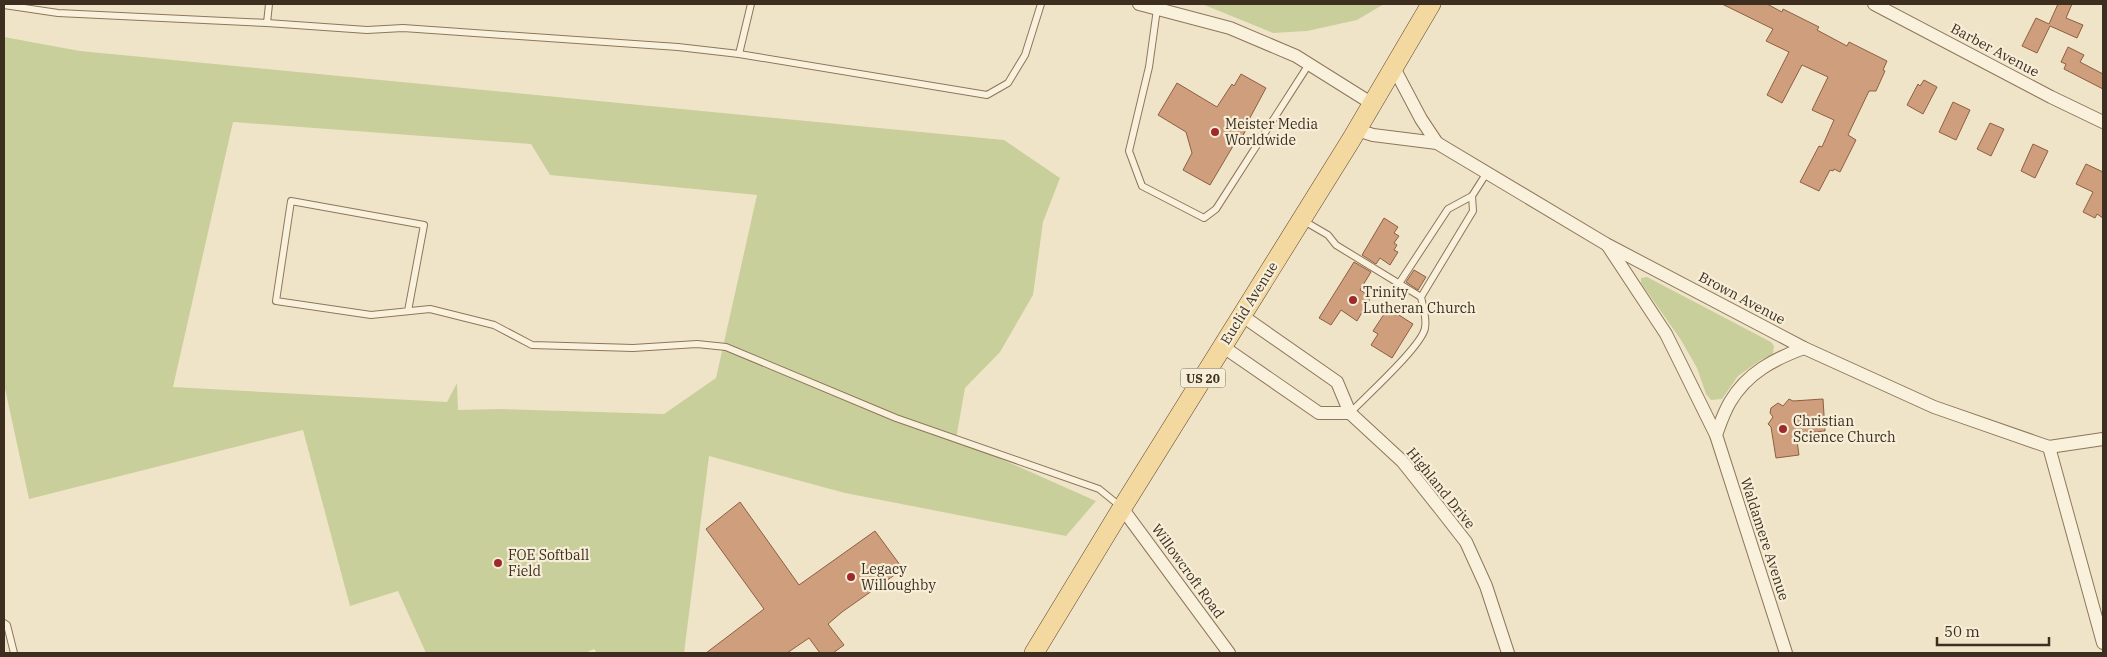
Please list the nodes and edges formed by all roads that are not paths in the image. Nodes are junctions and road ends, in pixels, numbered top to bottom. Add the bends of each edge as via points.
1 (269, 4) edge
2 (751, 4) edge
3 (1041, 4) edge
4 (1139, 4) edge
5 (1431, 4) edge
6 (1874, 4) edge
7 (4, 5) edge
8 (1157, 9) junction
9 (267, 23) junction
10 (739, 54) junction
11 (1309, 64) junction
12 (1393, 66) junction
13 (1371, 103) junction
14 (2103, 122) edge
15 (1356, 130) junction
16 (1437, 143) junction
17 (1486, 174) junction
18 (1472, 196) junction
19 (1300, 219) junction
20 (1606, 244) junction
21 (1400, 282) junction
22 (1421, 297) junction
23 (408, 311) junction
24 (1241, 315) junction
25 (1222, 346) junction
26 (1804, 348) junction
27 (1350, 413) junction
28 (1716, 435) junction
29 (2103, 439) edge
30 (2049, 447) junction
31 (1122, 508) junction
32 (4, 623) edge
33 (2103, 643) edge
34 (14, 653) edge
35 (1034, 653) edge
36 (1229, 653) edge
37 (1508, 653) edge
38 (1786, 653) edge

1 - 9 lane
2 - 10 lane
3 - 10 lane via 1025,55 1008,83 987,95
4 - 8 street
5 - 12 main road, Euclid Avenue / US 20
6 - 14 street, Barber Avenue
7 - 9 lane via 58,13
8 - 11 street via 1230,28
8 - 11 lane via 1149,67 1129,152 1142,186 1204,218 1216,209
9 - 10 lane via 367,30 413,29
11 - 13 street
12 - 13 main road, Euclid Avenue / US 20
12 - 16 street, Brown Avenue
13 - 15 main road, Euclid Avenue / US 20
15 - 16 street, Brown Avenue
15 - 19 main road, Euclid Avenue / US 20
16 - 17 street, Brown Avenue
17 - 18 lane
17 - 20 street, Brown Avenue
18 - 21 lane via 1448,209
18 - 22 lane via 1474,211
19 - 21 lane via 1328,235 1336,245
19 - 24 main road, Euclid Avenue / US 20
20 - 26 street, Brown Avenue
20 - 28 street, Waldamere Avenue via 1666,334
21 - 22 lane
22 - 27 lane via 1425,328 1412,352
23 - 23 lane via 424,225 291,201 276,301 371,315
23 - 31 lane via 430,309 494,325 532,345 633,348 697,344 726,347 896,418 1099,489
24 - 25 main road, Euclid Avenue / US 20
24 - 27 street, Highland Drive via 1337,382
25 - 27 street via 1319,413
25 - 31 main road, Euclid Avenue / US 20
26 - 28 street via 1777,358 1753,373 1730,402
26 - 30 street, Brown Avenue via 1934,407
27 - 37 street, Highland Drive via 1402,461 1466,542 1486,586
28 - 38 street, Waldamere Avenue
29 - 30 street
30 - 33 street
31 - 35 main road, Euclid Avenue / US 20
31 - 36 street, Willowcroft Road
32 - 34 lane via 7,624

